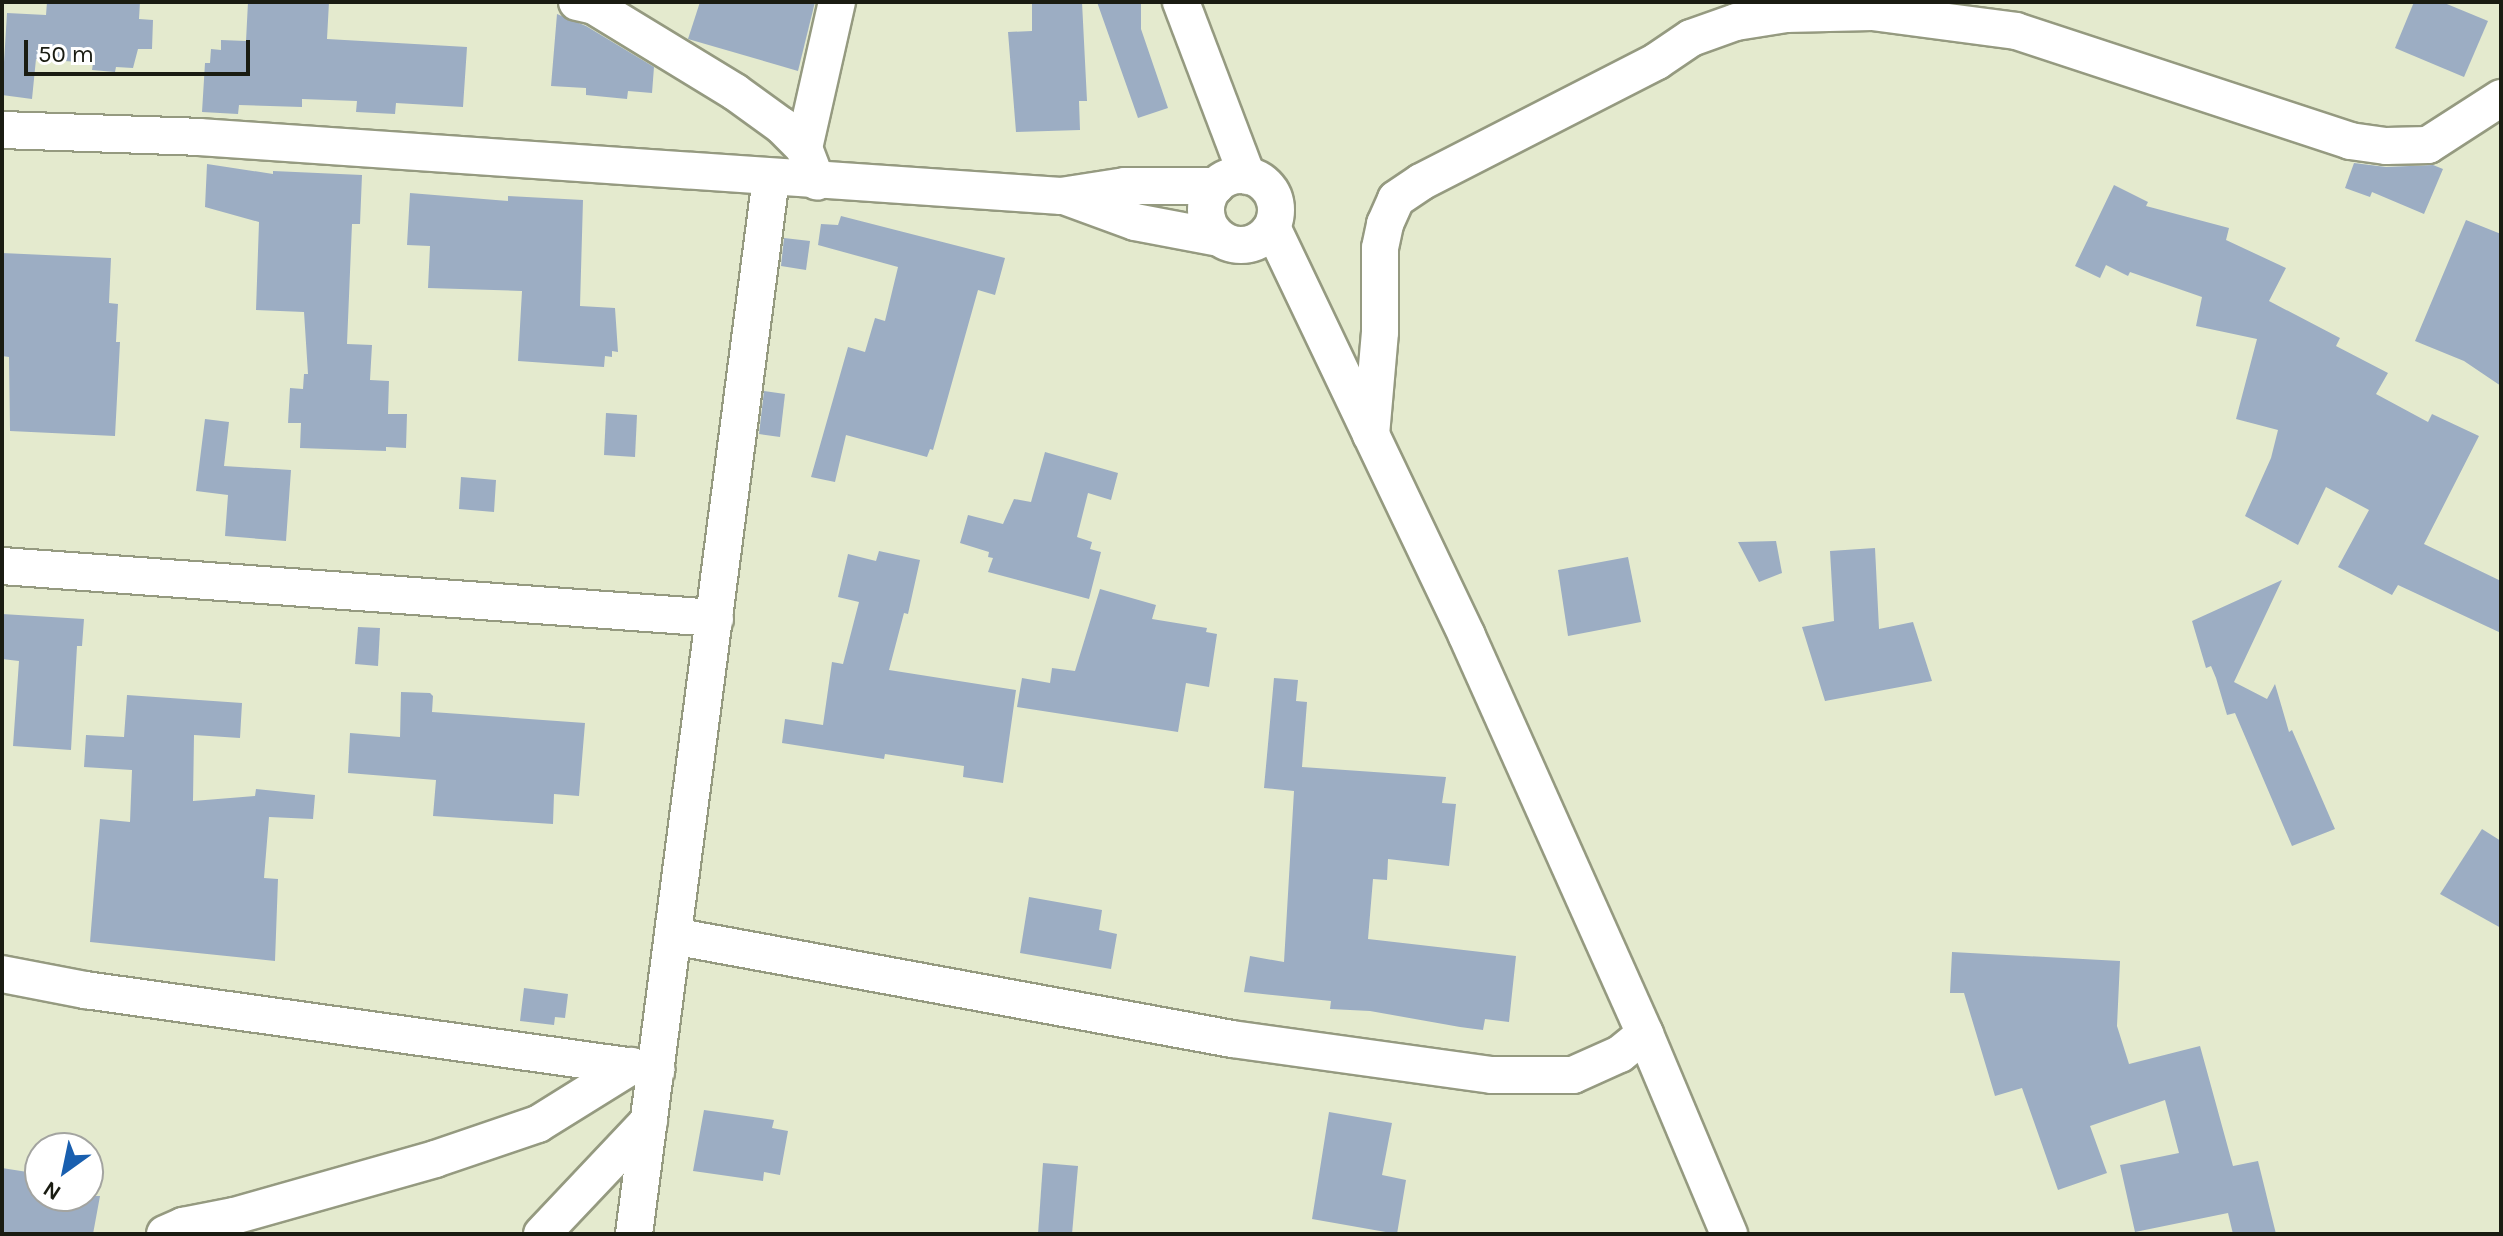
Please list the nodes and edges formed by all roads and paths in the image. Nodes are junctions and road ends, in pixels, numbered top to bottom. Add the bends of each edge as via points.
1 (577, 2) edge
2 (837, 2) edge
3 (1181, 2) edge
4 (2501, 98) edge
5 (2, 130) edge
6 (804, 148) junction
7 (771, 178) junction
8 (1232, 181) junction
9 (817, 182) junction
10 (1061, 196) junction
11 (1272, 227) junction
12 (1220, 238) junction
13 (1371, 435) junction
14 (2, 566) edge
15 (715, 618) junction
16 (673, 936) junction
17 (2, 974) edge
18 (1645, 1034) junction
19 (643, 1068) junction
20 (649, 1121) junction
21 (165, 1234) edge
22 (542, 1234) edge
23 (634, 1234) edge
24 (1729, 1234) edge

1 - 6 street via 594,6 735,92
2 - 6 street
3 - 8 street
4 - 13 street via 2428,145 2386,146 2350,141 2016,31 1872,12 1786,14 1736,22 1691,38 1396,199 1380,248 1380,332
5 - 7 street via 199,137
6 - 9 street
7 - 9 street
7 - 15 street
8 - 10 street via 1125,186
8 - 11 street via 1258,179 1273,195
8 - 12 street via 1206,207 1207,219
9 - 10 street
10 - 12 street via 1135,222
11 - 12 street via 1243,245
11 - 13 street
13 - 18 street
14 - 15 street
15 - 16 street
16 - 18 street via 1232,1039 1492,1075 1573,1075 1620,1054
16 - 19 street
17 - 19 street
18 - 24 street
19 - 20 street
19 - 21 street via 538,1124 435,1159
20 - 22 street
20 - 23 street

